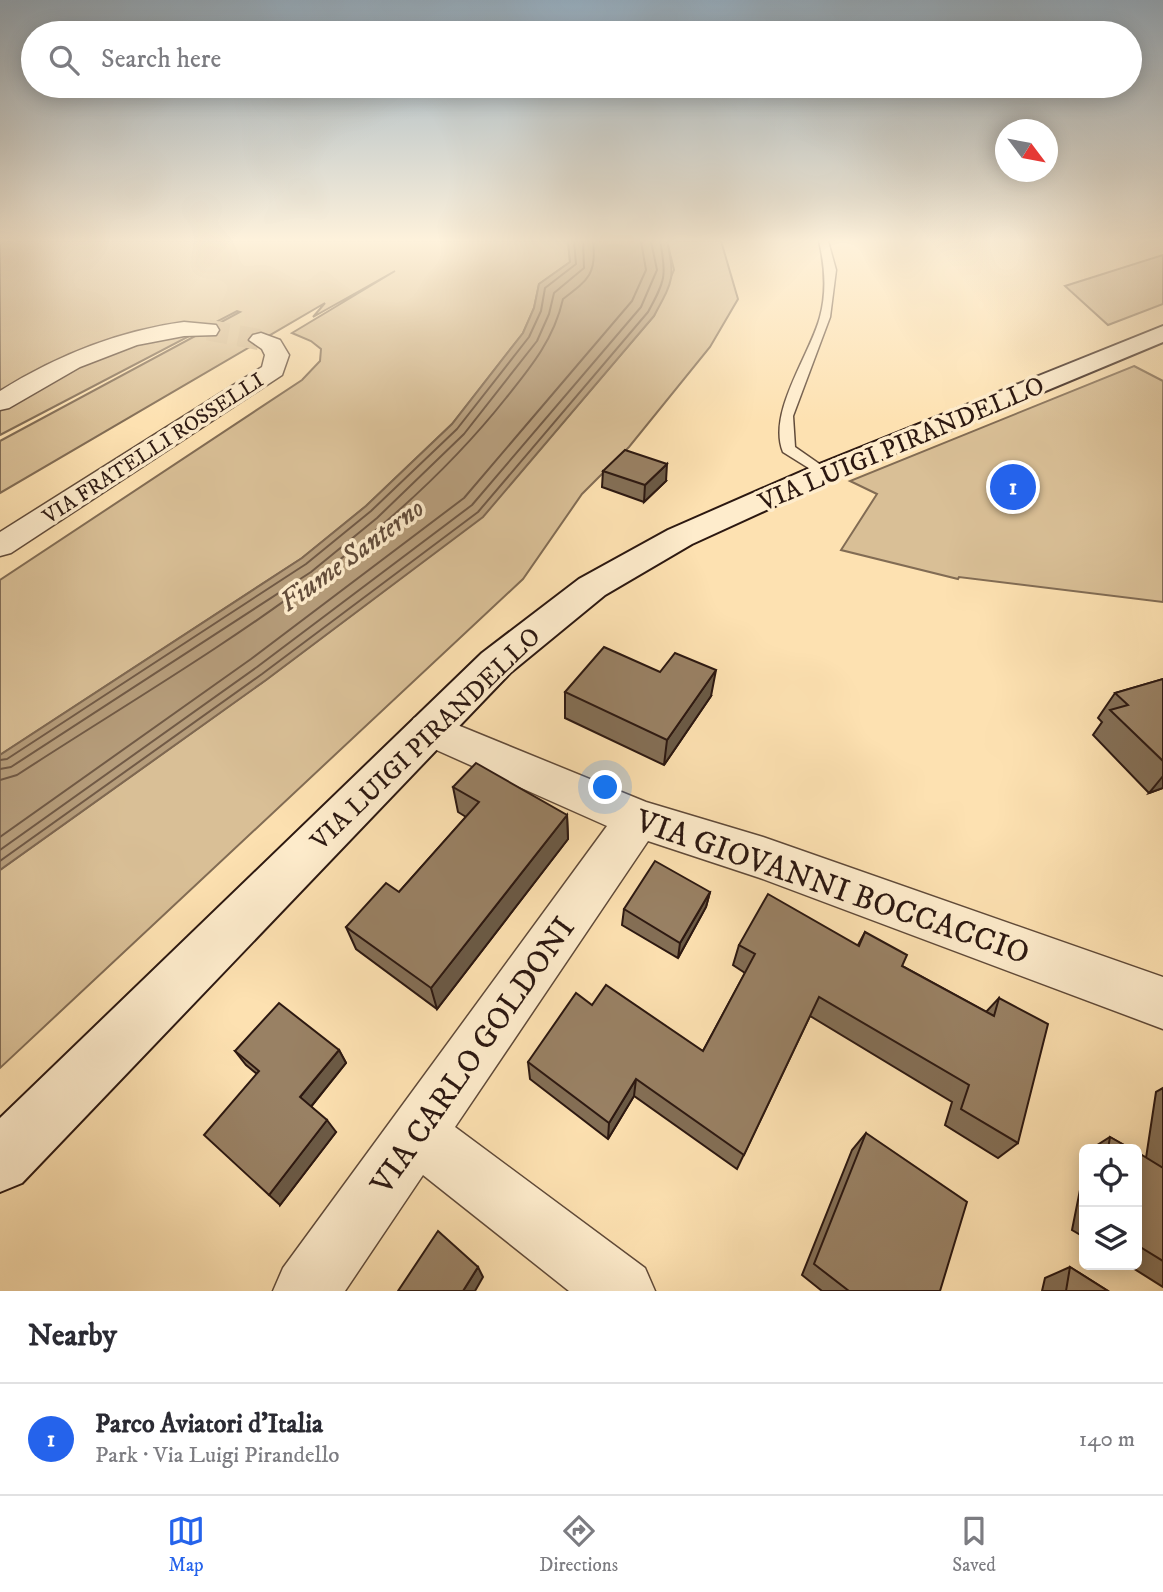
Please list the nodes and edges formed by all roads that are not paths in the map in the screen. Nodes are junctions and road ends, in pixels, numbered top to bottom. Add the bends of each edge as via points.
1 (827, 301) edge
2 (208, 330) tunnel mouth
3 (1163, 333) edge
4 (261, 340) dead end
5 (0, 402) edge
6 (823, 473) junction
7 (0, 546) edge
8 (428, 729) junction
9 (638, 819) junction
10 (1163, 1003) edge
11 (417, 1135) junction
12 (0, 1161) edge
13 (306, 1291) edge
14 (622, 1291) edge

1 - 6 lane via 787,416 788,449
2 - 5 street via 177,328 139,337 63,367
3 - 6 street, VIA LUIGI PIRANDELLO
4 - 7 street, VIA FRATELLI ROSSELLI via 272,345 278,355 273,370
6 - 8 street, VIA LUIGI PIRANDELLO via 680,537 592,587 496,663
8 - 9 street, VIA GIOVANNI BOCCACCIO
8 - 12 street, VIA LUIGI PIRANDELLO
9 - 10 street, VIA GIOVANNI BOCCACCIO via 762,858
9 - 11 street, VIA CARLO GOLDONI
11 - 13 street, VIA CARLO GOLDONI
11 - 14 street

